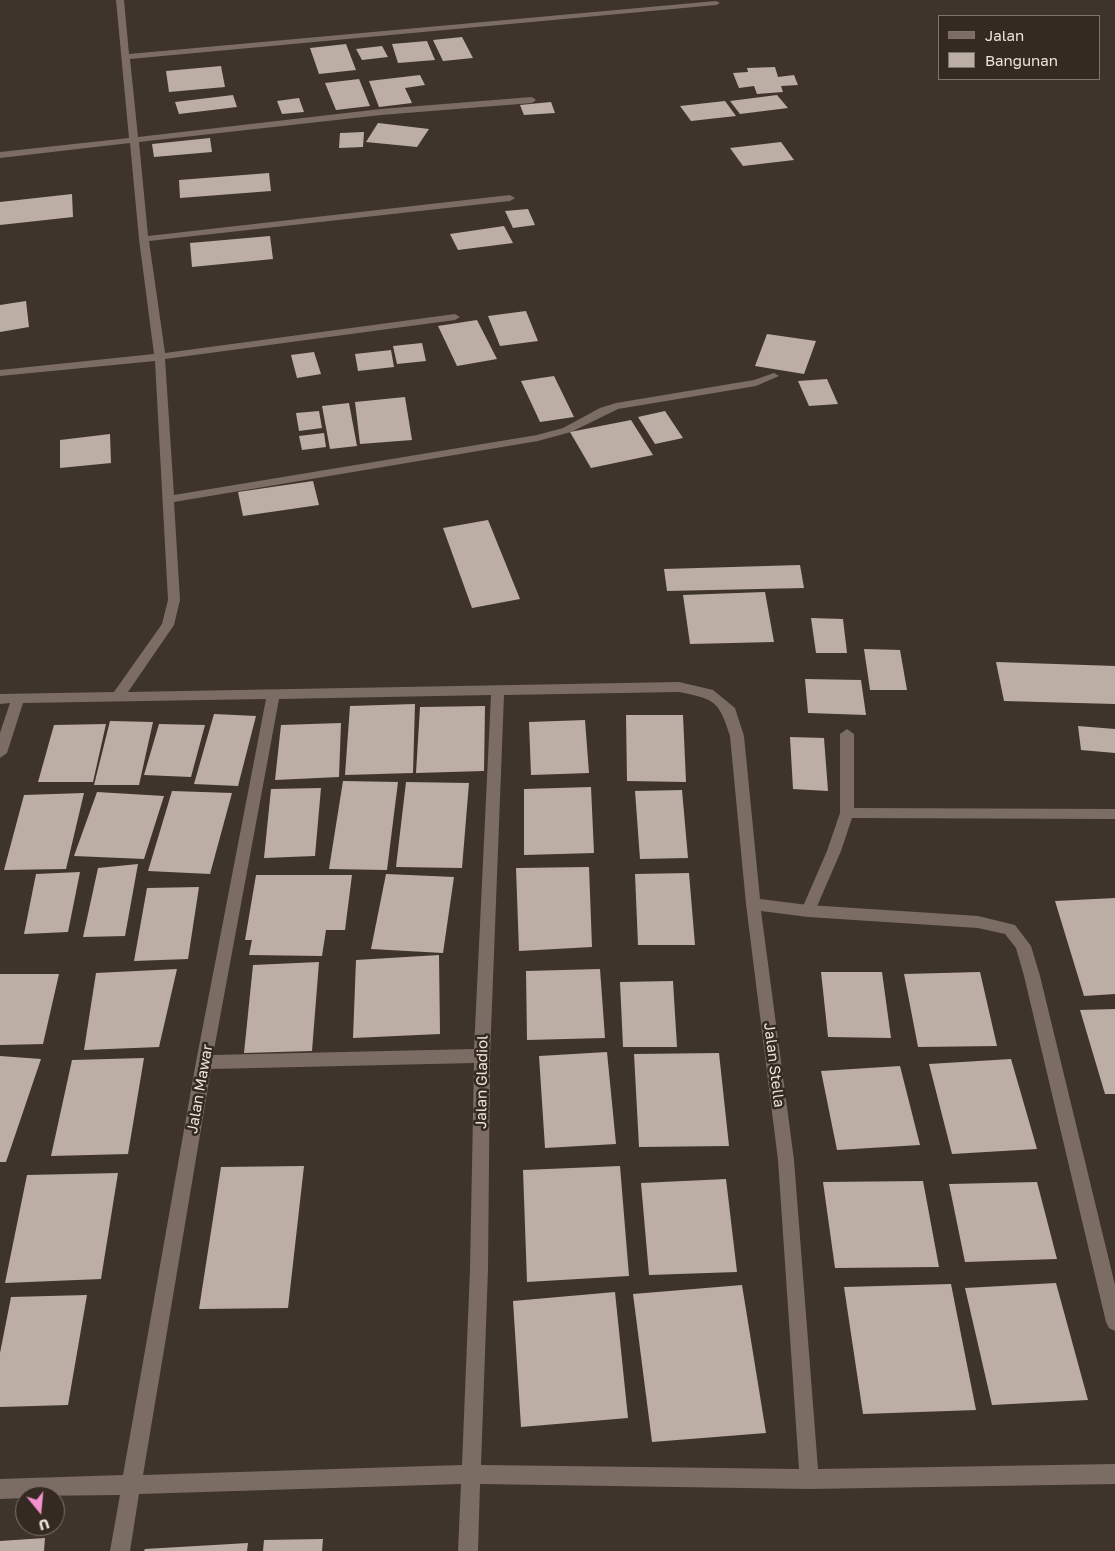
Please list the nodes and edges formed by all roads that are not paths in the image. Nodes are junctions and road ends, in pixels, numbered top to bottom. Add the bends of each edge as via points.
1 (120, 0) edge
2 (716, 3) dead end
3 (126, 57) junction
4 (532, 100) dead end
5 (135, 138) junction
6 (0, 155) edge
7 (510, 198) dead end
8 (144, 239) junction
9 (455, 318) dead end
10 (160, 357) junction
11 (0, 373) edge
12 (774, 376) dead end
13 (169, 498) junction
14 (498, 689) junction
15 (273, 694) junction
16 (117, 698) junction
17 (0, 699) edge
18 (18, 699) junction
19 (847, 734) dead end
20 (0, 753) edge
21 (847, 813) junction
22 (1115, 814) edge
23 (753, 904) junction
24 (808, 911) junction
25 (482, 1056) junction
26 (204, 1062) junction
27 (1115, 1322) edge
28 (470, 1474) junction
29 (1115, 1474) edge
30 (808, 1478) junction
31 (132, 1486) junction
32 (0, 1489) edge
33 (120, 1551) edge
34 (468, 1551) edge

1 - 3 street
2 - 3 street
3 - 5 street
4 - 5 street
5 - 6 street
5 - 8 street
7 - 8 street
8 - 10 street
9 - 10 street
10 - 11 street
10 - 13 street
12 - 13 street via 756,383 616,406 567,430 538,438
13 - 16 street via 174,600 168,625
14 - 15 street, Jalan Stella
14 - 23 street, Jalan Stella via 679,687 708,693 728,708 737,736
14 - 25 street, Jalan Gladiol
15 - 16 street, Jalan Stella
15 - 26 street, Jalan Mawar
16 - 18 street, Jalan Stella
17 - 18 street, Jalan Stella
18 - 20 street
19 - 21 street
21 - 22 street
21 - 24 street
23 - 24 street
23 - 30 street, Jalan Stella via 786,1160
24 - 27 street via 978,922 1010,929 1023,946
25 - 26 street
25 - 28 street, Jalan Gladiol via 479,1269
26 - 31 street, Jalan Mawar
28 - 30 street
28 - 31 street
28 - 34 street, Jalan Gladiol
29 - 30 street
31 - 32 street
31 - 33 street, Jalan Mawar

